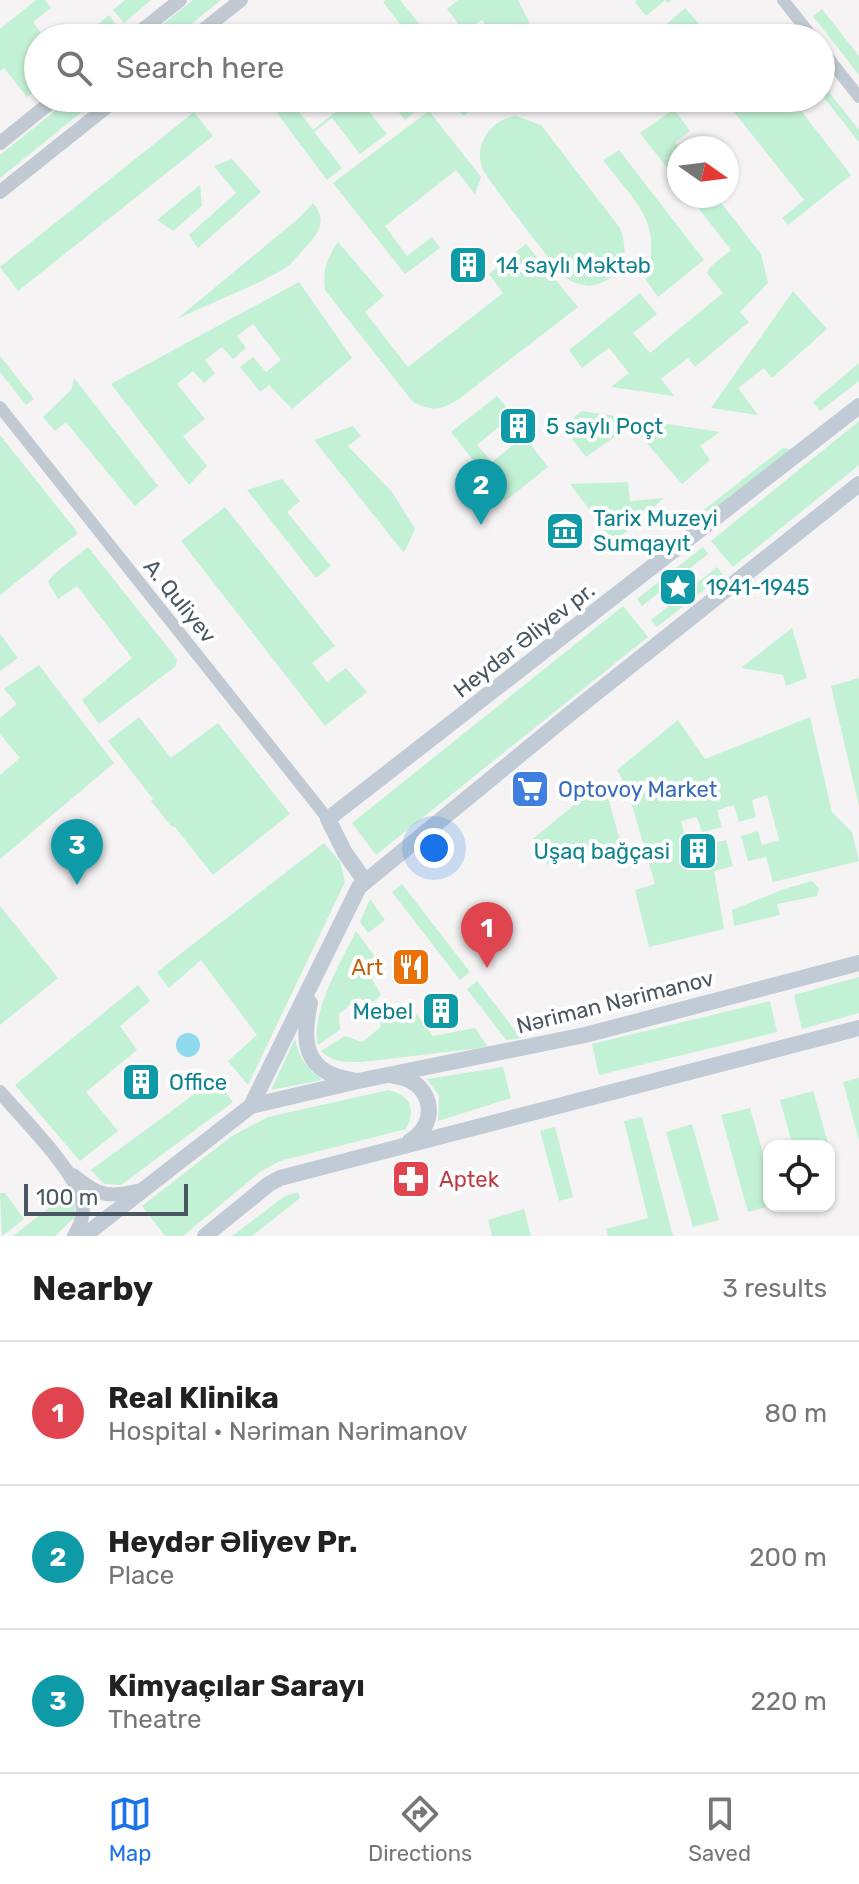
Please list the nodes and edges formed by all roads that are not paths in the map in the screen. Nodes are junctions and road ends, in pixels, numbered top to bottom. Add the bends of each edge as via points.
1 (180, 0) edge
2 (241, 0) edge
3 (783, 0) edge
4 (150, 24) edge
5 (211, 24) edge
6 (802, 24) edge
7 (835, 67) edge
8 (859, 97) edge
9 (39, 112) edge
10 (100, 112) edge
11 (0, 143) edge
12 (0, 192) edge
13 (859, 406) edge
14 (0, 407) edge
15 (859, 484) edge
16 (328, 819) junction
17 (365, 881) junction
18 (859, 963) edge
19 (318, 970) junction
20 (859, 1028) edge
21 (380, 1077) junction
22 (358, 1081) junction
23 (0, 1092) edge
24 (251, 1106) junction
25 (393, 1147) junction
26 (63, 1167) junction
27 (142, 1190) junction
28 (74, 1236) edge
29 (84, 1236) edge
30 (205, 1236) edge

1 - 4 street
2 - 5 street
3 - 6 street
7 - 8 street
9 - 11 street
10 - 12 street
13 - 16 main road, Heydər Əliyev pr.
14 - 16 street, A. Quliyev
15 - 17 main road
16 - 17 main road
17 - 19 main road
18 - 21 main road, Nəriman Nərimanov via 585,1035
19 - 22 main road via 305,1030 308,1049 325,1071
19 - 24 main road
20 - 25 main road
21 - 22 main road, Nəriman Nərimanov
21 - 25 main road via 413,1081 424,1091 429,1108 417,1137
22 - 24 main road, Nəriman Nərimanov
23 - 26 street
24 - 27 main road
25 - 30 main road via 274,1181
26 - 27 street via 99,1194
26 - 28 street via 82,1201
27 - 29 main road

